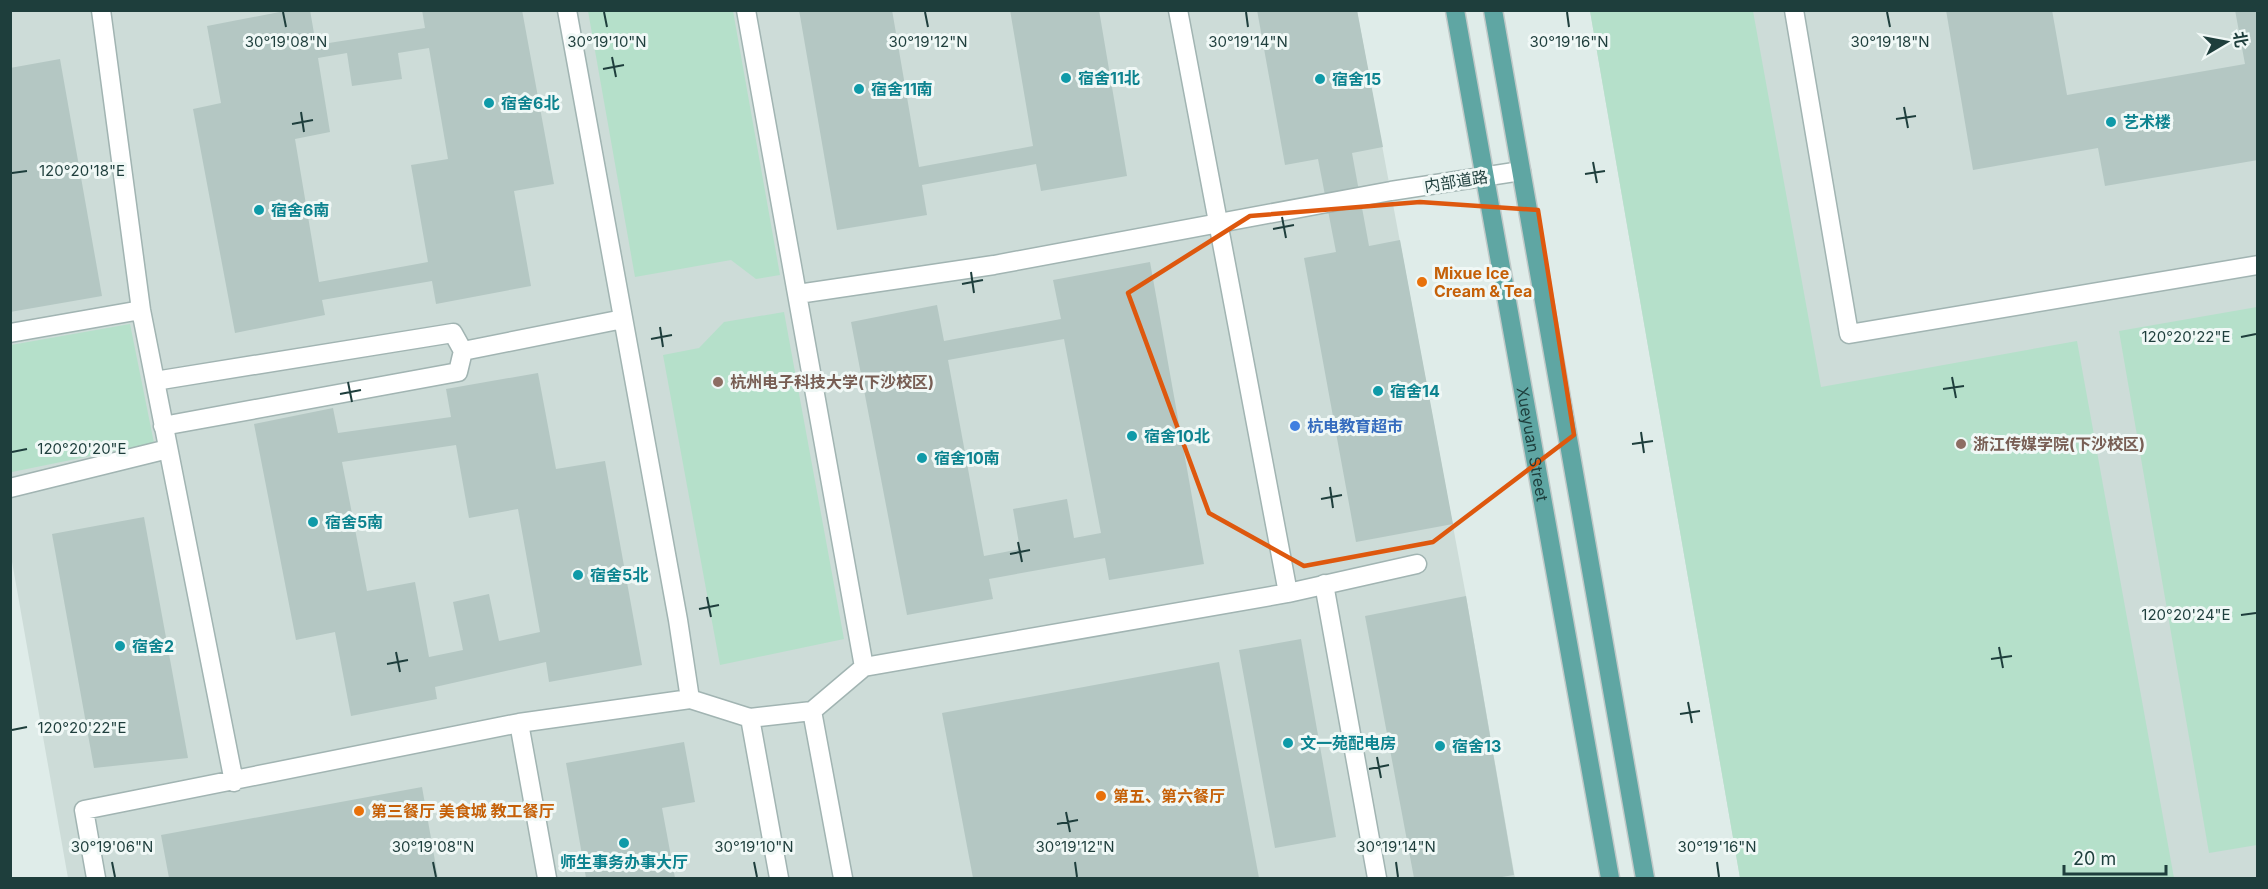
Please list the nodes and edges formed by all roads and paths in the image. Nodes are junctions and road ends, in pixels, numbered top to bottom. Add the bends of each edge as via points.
1 (101, 10) edge
2 (567, 10) edge
3 (746, 10) edge
4 (1178, 10) edge
5 (1455, 10) edge
6 (1492, 10) edge
7 (1794, 10) edge
8 (1521, 171) junction
9 (1485, 176) junction
10 (1217, 223) junction
11 (2258, 265) edge
12 (798, 294) junction
13 (141, 310) junction
14 (623, 319) junction
15 (10, 333) edge
16 (463, 351) junction
17 (155, 381) junction
18 (163, 426) junction
19 (168, 449) junction
20 (10, 488) edge
21 (1417, 564) dead end
22 (1324, 584) junction
23 (1288, 593) junction
24 (864, 667) junction
25 (690, 699) junction
26 (813, 711) junction
27 (750, 718) junction
28 (519, 723) junction
29 (234, 782) junction
30 (96, 879) edge
31 (547, 879) edge
32 (779, 879) edge
33 (843, 879) edge
34 (1377, 879) edge
35 (1610, 879) edge
36 (1645, 879) edge

1 - 13 street
2 - 14 street
3 - 12 street
4 - 10 street
5 - 9 main road, Xueyuan Street
6 - 8 main road
7 - 11 street via 1849,334
8 - 9 street, 内部道路
8 - 36 main road
9 - 10 street, 内部道路
9 - 35 main road, Xueyuan Street
10 - 12 street, 内部道路 via 994,266
10 - 23 street
12 - 24 street
13 - 15 street
13 - 17 street
14 - 16 street
14 - 25 street
16 - 17 street via 453,333
16 - 18 street via 458,372
17 - 18 street
18 - 19 street
19 - 20 street
19 - 29 street
21 - 22 street
22 - 23 street
22 - 34 street
23 - 24 street
24 - 26 street
25 - 27 street
25 - 28 street
26 - 27 street
26 - 33 street
27 - 32 street
28 - 29 street
28 - 31 street
29 - 30 street via 84,810

